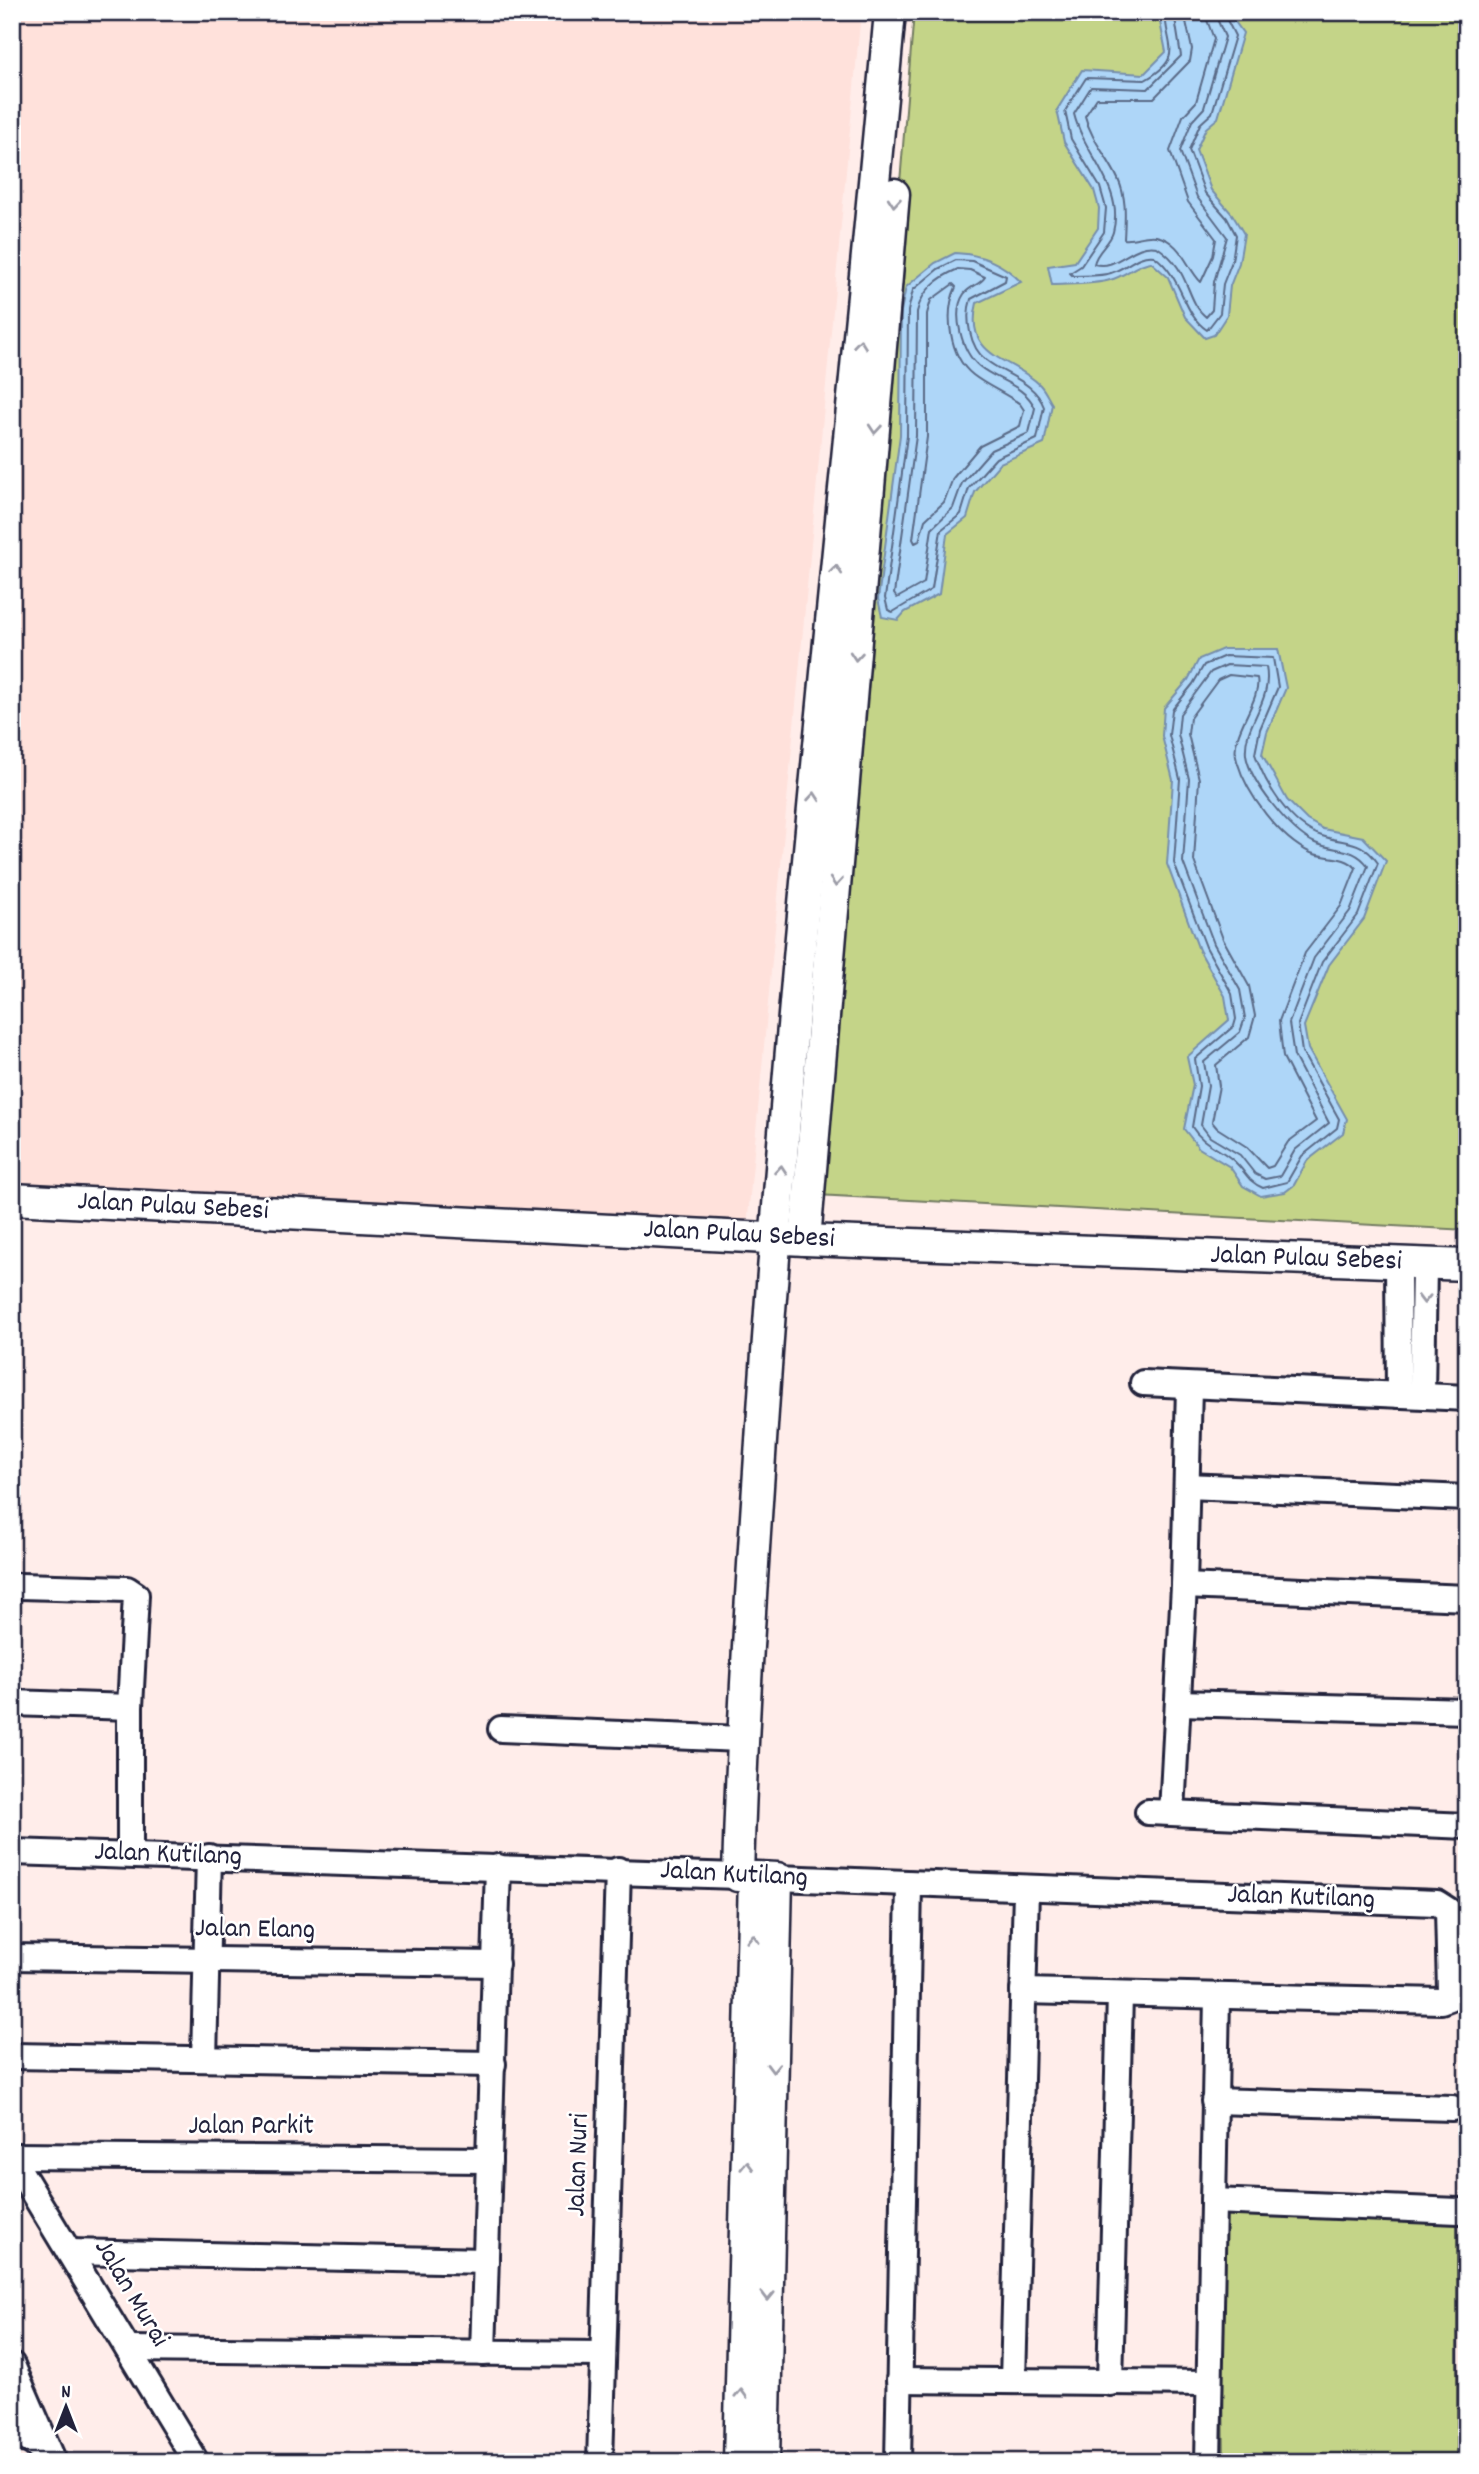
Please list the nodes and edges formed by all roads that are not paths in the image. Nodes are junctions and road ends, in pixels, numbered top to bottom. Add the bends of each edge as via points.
1 (890, 12) edge
2 (911, 12) edge
3 (12, 1199) edge
4 (774, 1238) junction
5 (805, 1240) junction
6 (1411, 1264) junction
7 (1467, 1265) edge
8 (1143, 1383) dead end
9 (1189, 1387) junction
10 (1410, 1395) junction
11 (1467, 1398) edge
12 (1187, 1486) junction
13 (1467, 1498) edge
14 (20, 1586) dead end
15 (1184, 1586) junction
16 (1467, 1598) edge
17 (12, 1703) edge
18 (1178, 1703) junction
19 (130, 1707) junction
20 (1467, 1711) edge
21 (501, 1729) dead end
22 (741, 1739) junction
23 (1467, 1826) edge
24 (12, 1852) edge
25 (130, 1855) junction
26 (209, 1857) junction
27 (499, 1867) junction
28 (618, 1870) junction
29 (757, 1877) junction
30 (909, 1885) junction
31 (1026, 1890) junction
32 (12, 1957) edge
33 (207, 1961) junction
34 (496, 1964) junction
35 (1023, 1991) junction
36 (1120, 1995) junction
37 (1217, 1997) junction
38 (762, 2032) junction
39 (12, 2056) edge
40 (204, 2059) junction
41 (493, 2064) junction
42 (1214, 2101) junction
43 (1452, 2108) dead end
44 (12, 2157) edge
45 (489, 2160) junction
46 (1213, 2201) junction
47 (1460, 2211) dead end
48 (69, 2252) junction
49 (486, 2261) junction
50 (128, 2349) junction
51 (483, 2353) junction
52 (603, 2354) junction
53 (12, 2365) edge
54 (899, 2380) junction
55 (1013, 2381) junction
56 (1110, 2383) junction
57 (1209, 2383) junction
58 (12, 2427) edge
59 (52, 2459) edge
60 (195, 2462) edge
61 (600, 2462) edge
62 (739, 2462) edge
63 (764, 2462) edge
64 (898, 2462) edge
65 (1208, 2462) edge

4 -> 1 street
2 -> 5 street
3 - 4 street, Jalan Pulau Sebesi
4 - 5 street, Jalan Pulau Sebesi
4 - 22 street
5 - 6 street, Jalan Pulau Sebesi
6 - 7 street, Jalan Pulau Sebesi
6 - 10 street
8 - 9 street
9 - 10 street
9 - 12 street
10 - 11 street
12 - 13 street
12 - 15 street
14 - 19 street via 127,1589 136,1595
15 - 16 street
15 - 18 street
17 - 19 street
18 - 20 street
18 - 23 street via 1160,1812
19 - 25 street
21 - 22 street
22 - 29 street
24 - 25 street, Jalan Kutilang
25 - 26 street, Jalan Kutilang
26 - 27 street, Jalan Kutilang
26 - 33 street
27 - 28 street, Jalan Kutilang
27 - 34 street
28 - 29 street, Jalan Kutilang
28 - 52 street, Jalan Nuri
29 - 30 street, Jalan Kutilang
29 - 38 street
30 - 31 street, Jalan Kutilang
30 - 54 street
31 - 35 street
31 - 37 street, Jalan Kutilang via 1437,1903 1446,1907 1447,2000
32 - 33 street, Jalan Elang
33 - 34 street, Jalan Elang
33 - 40 street
34 - 41 street
35 - 36 street
35 - 55 street
36 - 37 street
36 - 56 street
37 - 42 street
62 -> 38 street
38 -> 63 street
39 - 40 street
40 - 41 street
41 - 45 street
42 - 43 street
42 - 46 street
44 - 45 street, Jalan Parkit
44 - 48 street, Jalan Murai
45 - 49 street
46 - 47 street
46 - 57 street
48 - 49 street
48 - 50 street, Jalan Murai
49 - 51 street
50 - 51 street
50 - 60 street, Jalan Murai
51 - 52 street
52 - 61 street, Jalan Nuri
53 - 59 street
54 - 55 street
54 - 64 street
55 - 56 street
56 - 57 street
57 - 65 street
58 - 59 street

